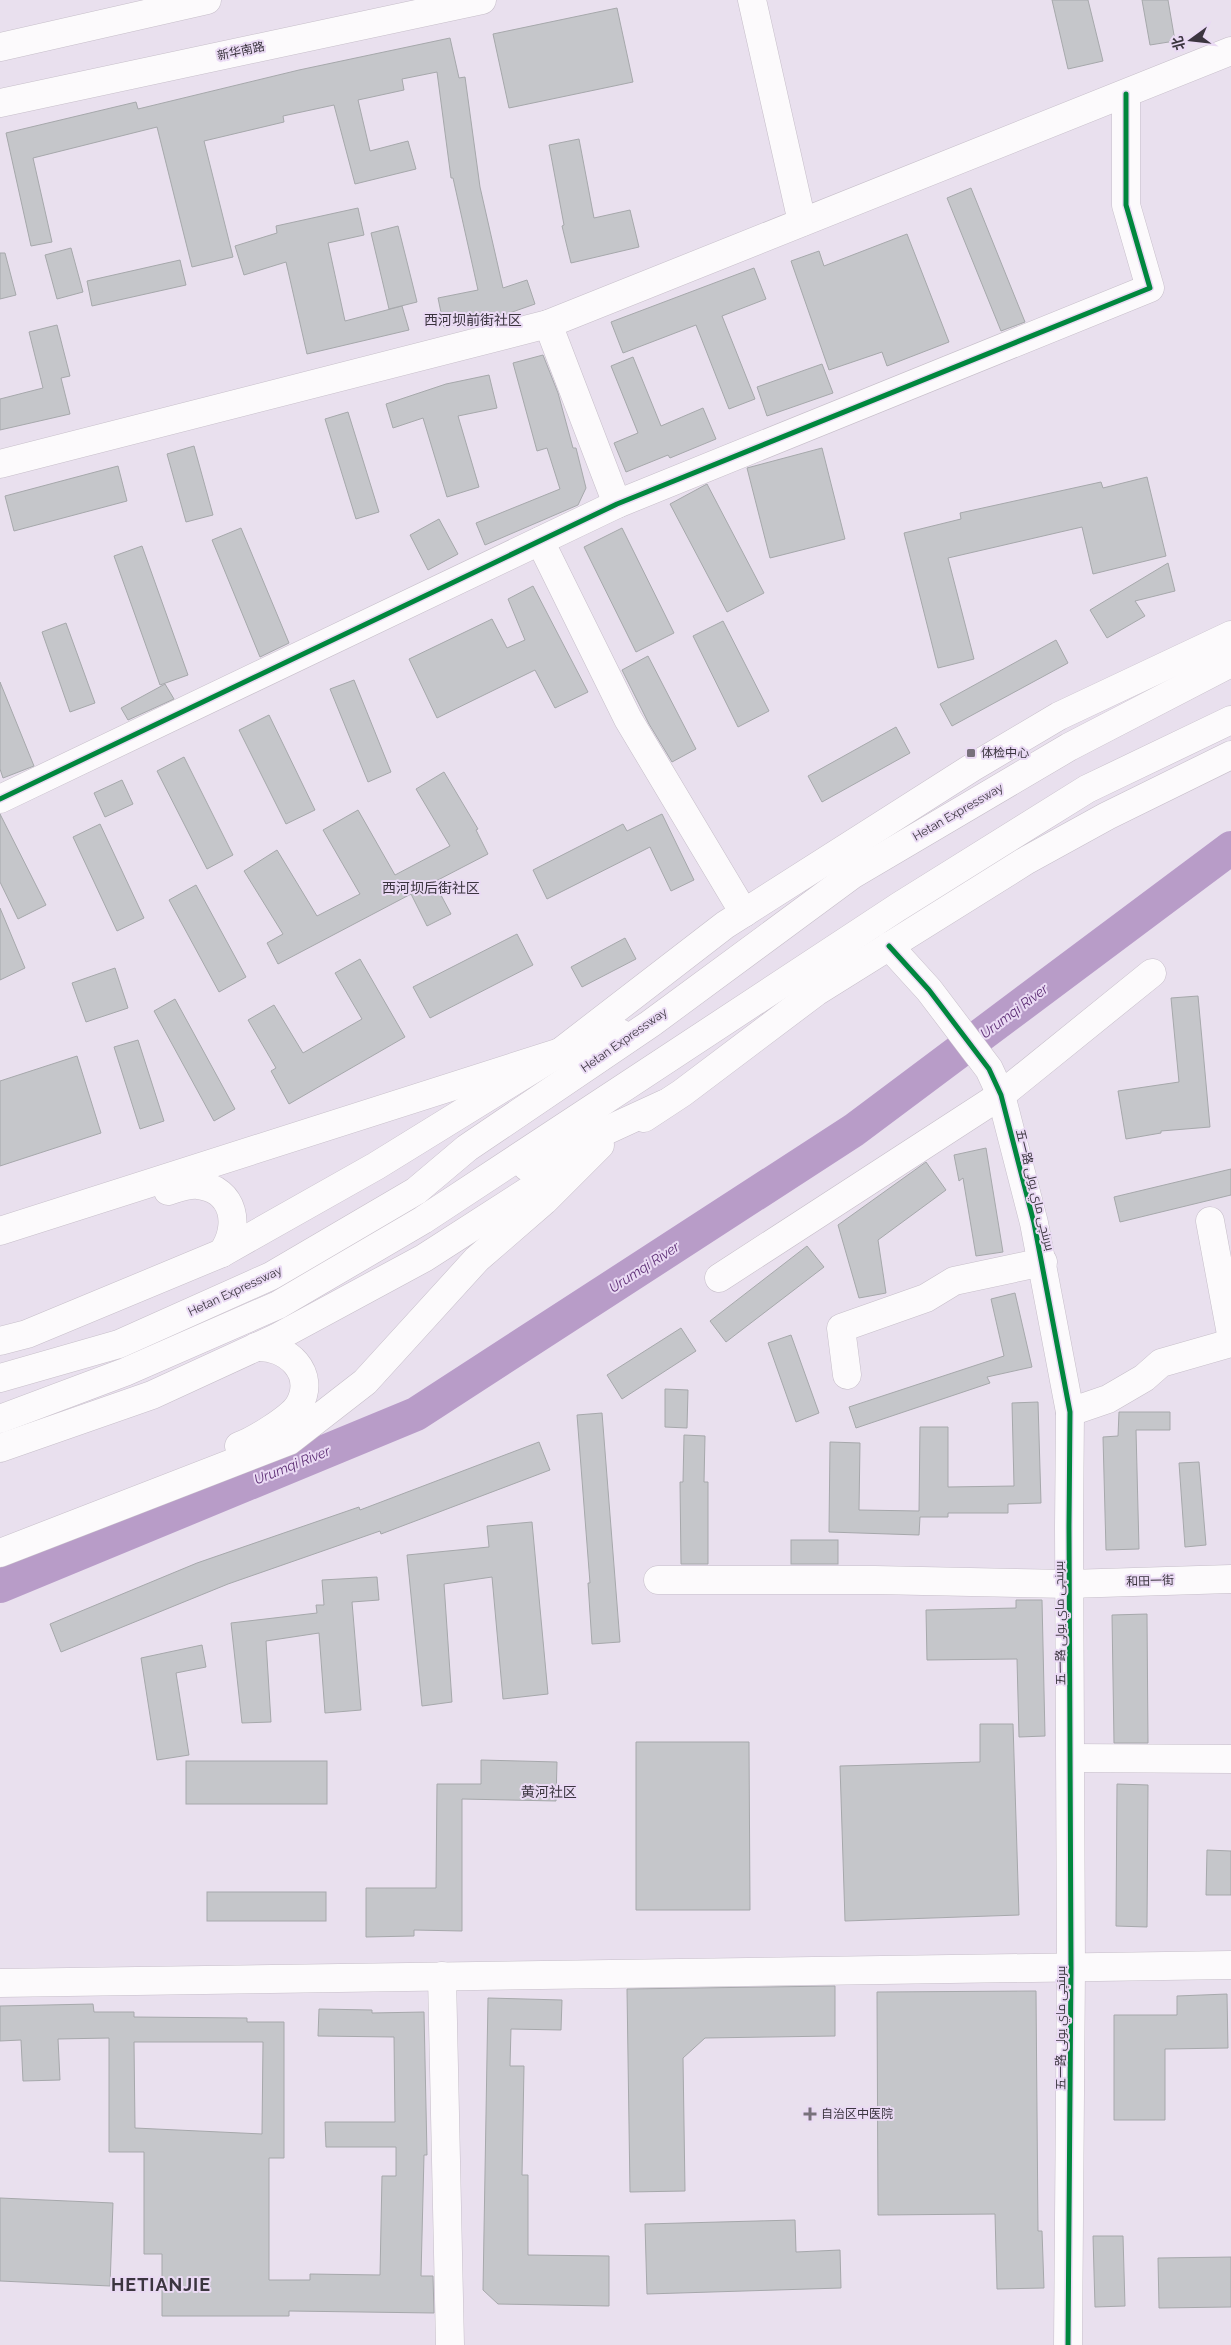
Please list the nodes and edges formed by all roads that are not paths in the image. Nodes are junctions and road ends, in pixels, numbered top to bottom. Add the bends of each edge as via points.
1 (207, 0) edge
2 (482, 0) edge
3 (752, 0) edge
4 (0, 47) edge
5 (1231, 50) edge
6 (1126, 94) junction
7 (0, 103) edge
8 (802, 222) junction
9 (548, 324) junction
10 (0, 464) edge
11 (617, 504) junction
12 (540, 541) junction
13 (1231, 634) edge
14 (1231, 663) edge
15 (1231, 720) edge
16 (1231, 755) edge
17 (0, 799) edge
18 (744, 913) junction
19 (889, 946) junction
20 (1152, 973) dead end
21 (650, 1024) junction
22 (559, 1053) junction
23 (1001, 1095) junction
24 (664, 1104) junction
25 (600, 1146) junction
26 (446, 1204) junction
27 (1210, 1221) dead end
28 (0, 1231) edge
29 (0, 1245) edge
30 (222, 1253) junction
31 (1042, 1262) junction
32 (719, 1278) dead end
33 (1231, 1334) edge
34 (0, 1341) edge
35 (1231, 1343) edge
36 (256, 1347) junction
37 (847, 1375) dead end
38 (0, 1378) edge
39 (1070, 1412) junction
40 (0, 1419) edge
41 (0, 1448) edge
42 (0, 1536) edge
43 (0, 1553) edge
44 (1231, 1578) edge
45 (658, 1580) dead end
46 (1069, 1584) junction
47 (1071, 1758) junction
48 (1231, 1759) edge
49 (1231, 1965) edge
50 (1071, 1968) junction
51 (442, 1976) junction
52 (0, 1983) edge
53 (450, 2345) edge
54 (1068, 2345) edge

1 - 4 main road
2 - 7 main road, 新华南路
3 - 8 main road
5 - 6 main road
6 - 8 main road
6 - 11 main road via 1126,205 1150,288
8 - 9 main road
9 - 10 main road
9 - 11 main road
11 - 12 main road
12 - 17 main road
12 - 18 main road via 628,719
13 - 18 main road via 1059,716 973,766
14 - 21 main road, Hetan Expressway via 1069,747 852,875
15 - 26 main road via 1087,789 898,907
16 - 19 main road via 1106,816
18 - 22 main road
19 - 23 main road, 五一路 بىرىنچى ماي يولى via 929,990 988,1068
19 - 24 main road via 816,992
20 - 23 main road
21 - 22 main road
21 - 38 main road, Hetan Expressway via 467,1148 416,1191 271,1276 119,1344
22 - 28 main road
22 - 30 main road via 376,1166
23 - 31 main road, 五一路 بىرىنچى ماي يولى
23 - 32 main road
24 - 25 main road
24 - 26 main road
25 - 36 main road via 424,1258
25 - 43 main road via 544,1201 477,1259 365,1382 289,1441
26 - 40 main road via 278,1305 125,1372
27 - 33 main road
29 - 30 main road via 185,1186 198,1185 216,1192 229,1206 234,1230
30 - 34 main road via 27,1334
31 - 37 main road via 954,1281 926,1298 841,1328
31 - 39 main road, 五一路 بىرىنچى ماي يولى
35 - 39 main road via 1161,1363 1144,1378 1108,1399
36 - 41 main road via 152,1395
36 - 42 main road via 280,1350 299,1367 303,1391 292,1414 244,1444
39 - 46 main road, 五一路 بىرىنچى ماي يولى
44 - 46 main road, 和田一街
45 - 46 main road, 和田一街
46 - 47 main road, 五一路 بىرىنچى ماي يولى
47 - 48 main road
47 - 50 main road, 五一路 بىرىنچى ماي يولى
49 - 50 main road
50 - 51 main road
50 - 54 main road, 五一路 بىرىنچى ماي يولى
51 - 52 main road
51 - 53 main road

